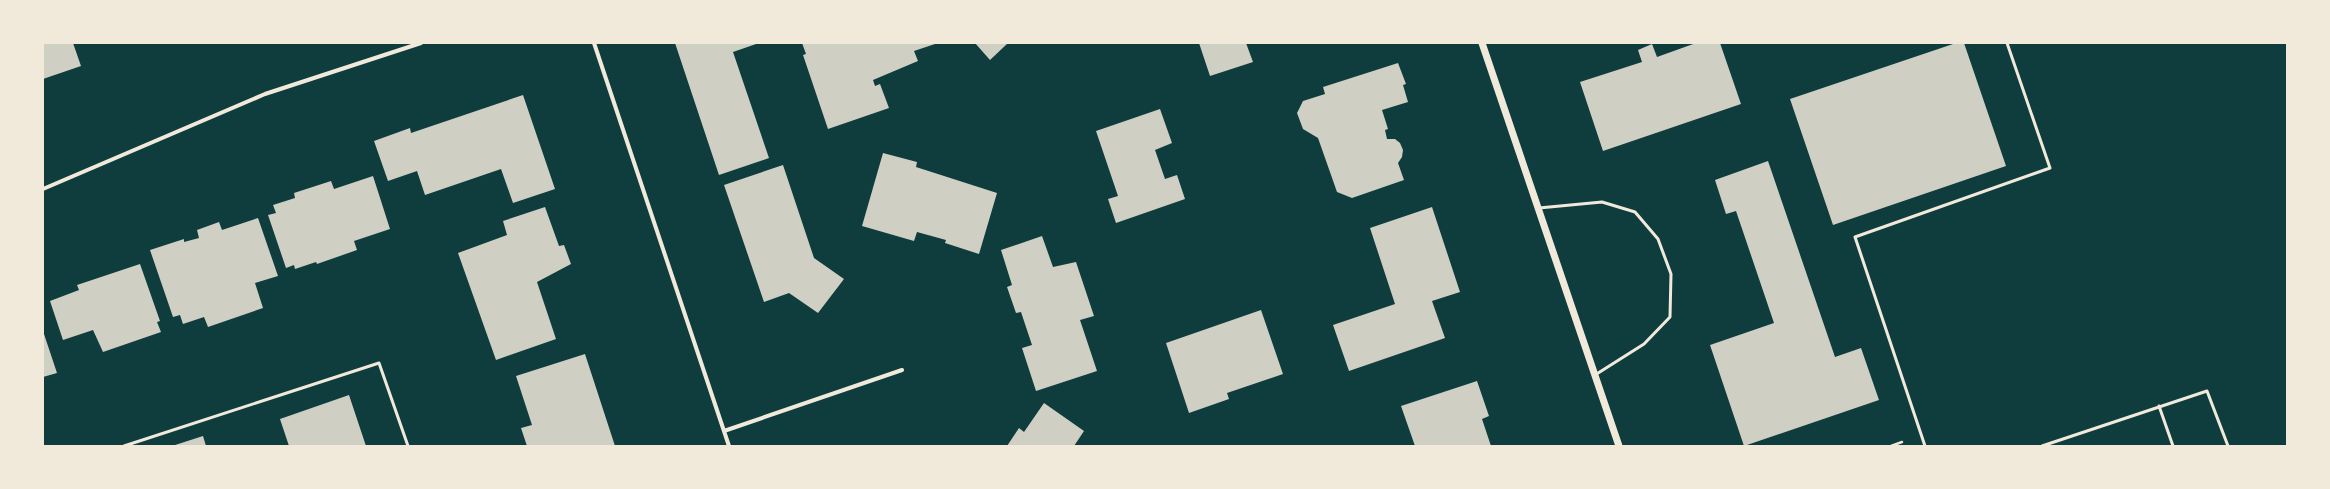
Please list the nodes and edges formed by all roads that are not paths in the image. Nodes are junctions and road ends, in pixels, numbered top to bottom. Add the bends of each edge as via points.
1 (421, 43) edge
2 (594, 43) edge
3 (1482, 43) edge
4 (2007, 43) edge
5 (43, 190) edge
6 (1539, 208) junction
7 (902, 370) dead end
8 (1595, 375) junction
9 (2159, 406) junction
10 (724, 431) junction
11 (124, 446) edge
12 (408, 446) edge
13 (729, 446) edge
14 (1619, 446) edge
15 (1925, 446) edge
16 (2042, 446) edge
17 (2173, 446) edge
18 (2228, 446) edge

1 - 5 street via 265,94
2 - 10 street
3 - 6 street
4 - 15 lane via 2050,168 1855,237
6 - 8 street
6 - 8 lane via 1602,202 1635,212 1658,239 1671,274 1670,317 1644,344
7 - 10 street
8 - 14 street
9 - 16 lane
9 - 17 lane
9 - 18 lane via 2207,391
10 - 13 street
11 - 12 lane via 379,363

